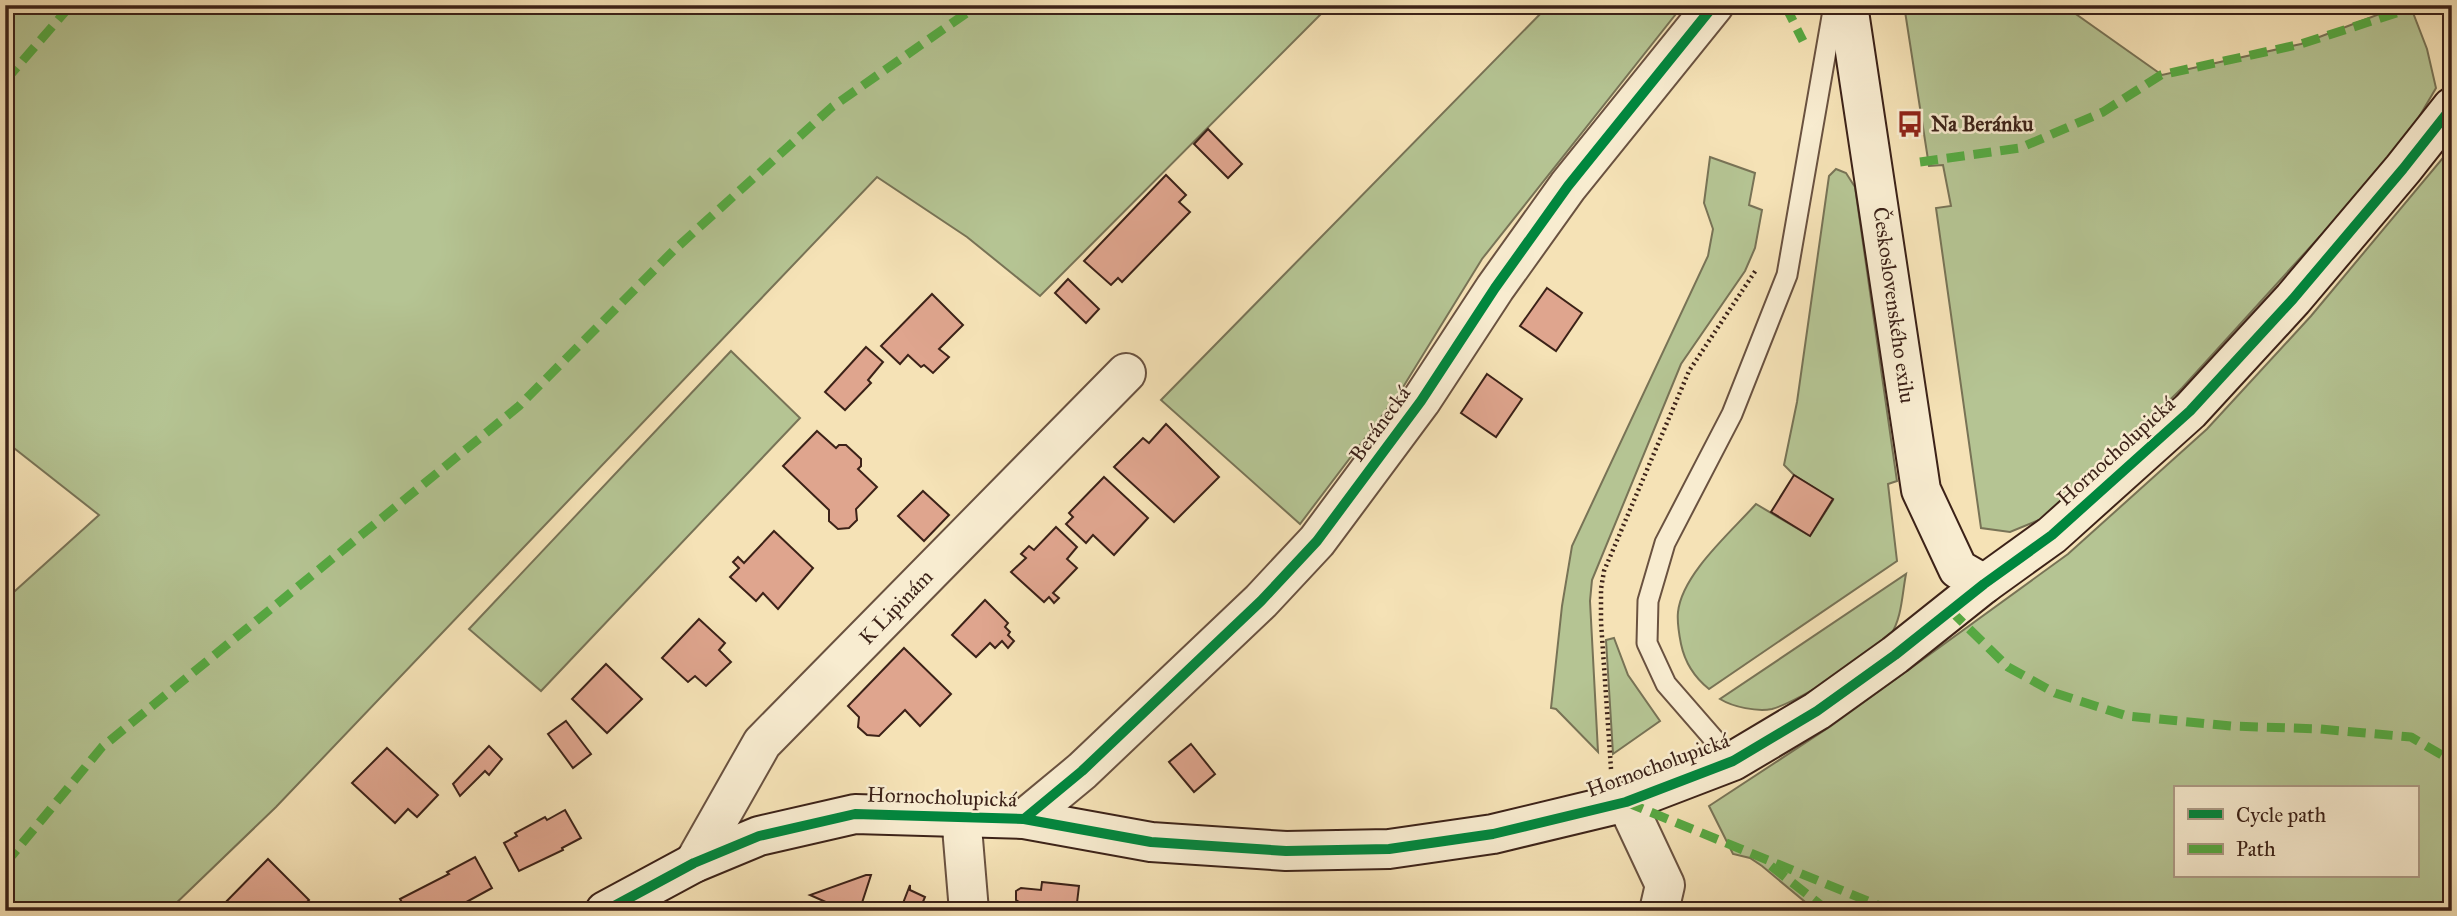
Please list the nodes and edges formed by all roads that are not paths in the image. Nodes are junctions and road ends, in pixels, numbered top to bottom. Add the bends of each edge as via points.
1 (1714, 5) edge
2 (1834, 5) edge
3 (1848, 5) edge
4 (2452, 107) edge
5 (1126, 373) dead end
6 (1984, 584) junction
7 (1733, 761) junction
8 (1626, 802) junction
9 (961, 815) junction
10 (1024, 818) junction
11 (694, 863) junction
12 (605, 911) edge
13 (969, 911) edge
14 (1659, 911) edge

1 - 10 street, Beránecká via 1568,186 1421,401 1317,541 1251,611 1082,771
2 - 7 lane via 1787,275 1732,414 1665,543 1648,601 1647,643 1666,684
3 - 6 street, Československého exilu via 1921,490 1958,569
4 - 6 street, Hornocholupická via 2293,299 2190,411 2052,535
5 - 11 street, K Lipinám via 762,743
6 - 7 street, Hornocholupická via 1817,711
7 - 8 street, Hornocholupická
8 - 10 street, Hornocholupická via 1493,834 1389,849 1286,851 1151,842
8 - 14 street via 1665,885
9 - 10 street, Hornocholupická
9 - 11 street, Hornocholupická via 855,814 759,836
9 - 13 street
11 - 12 street, Hornocholupická

